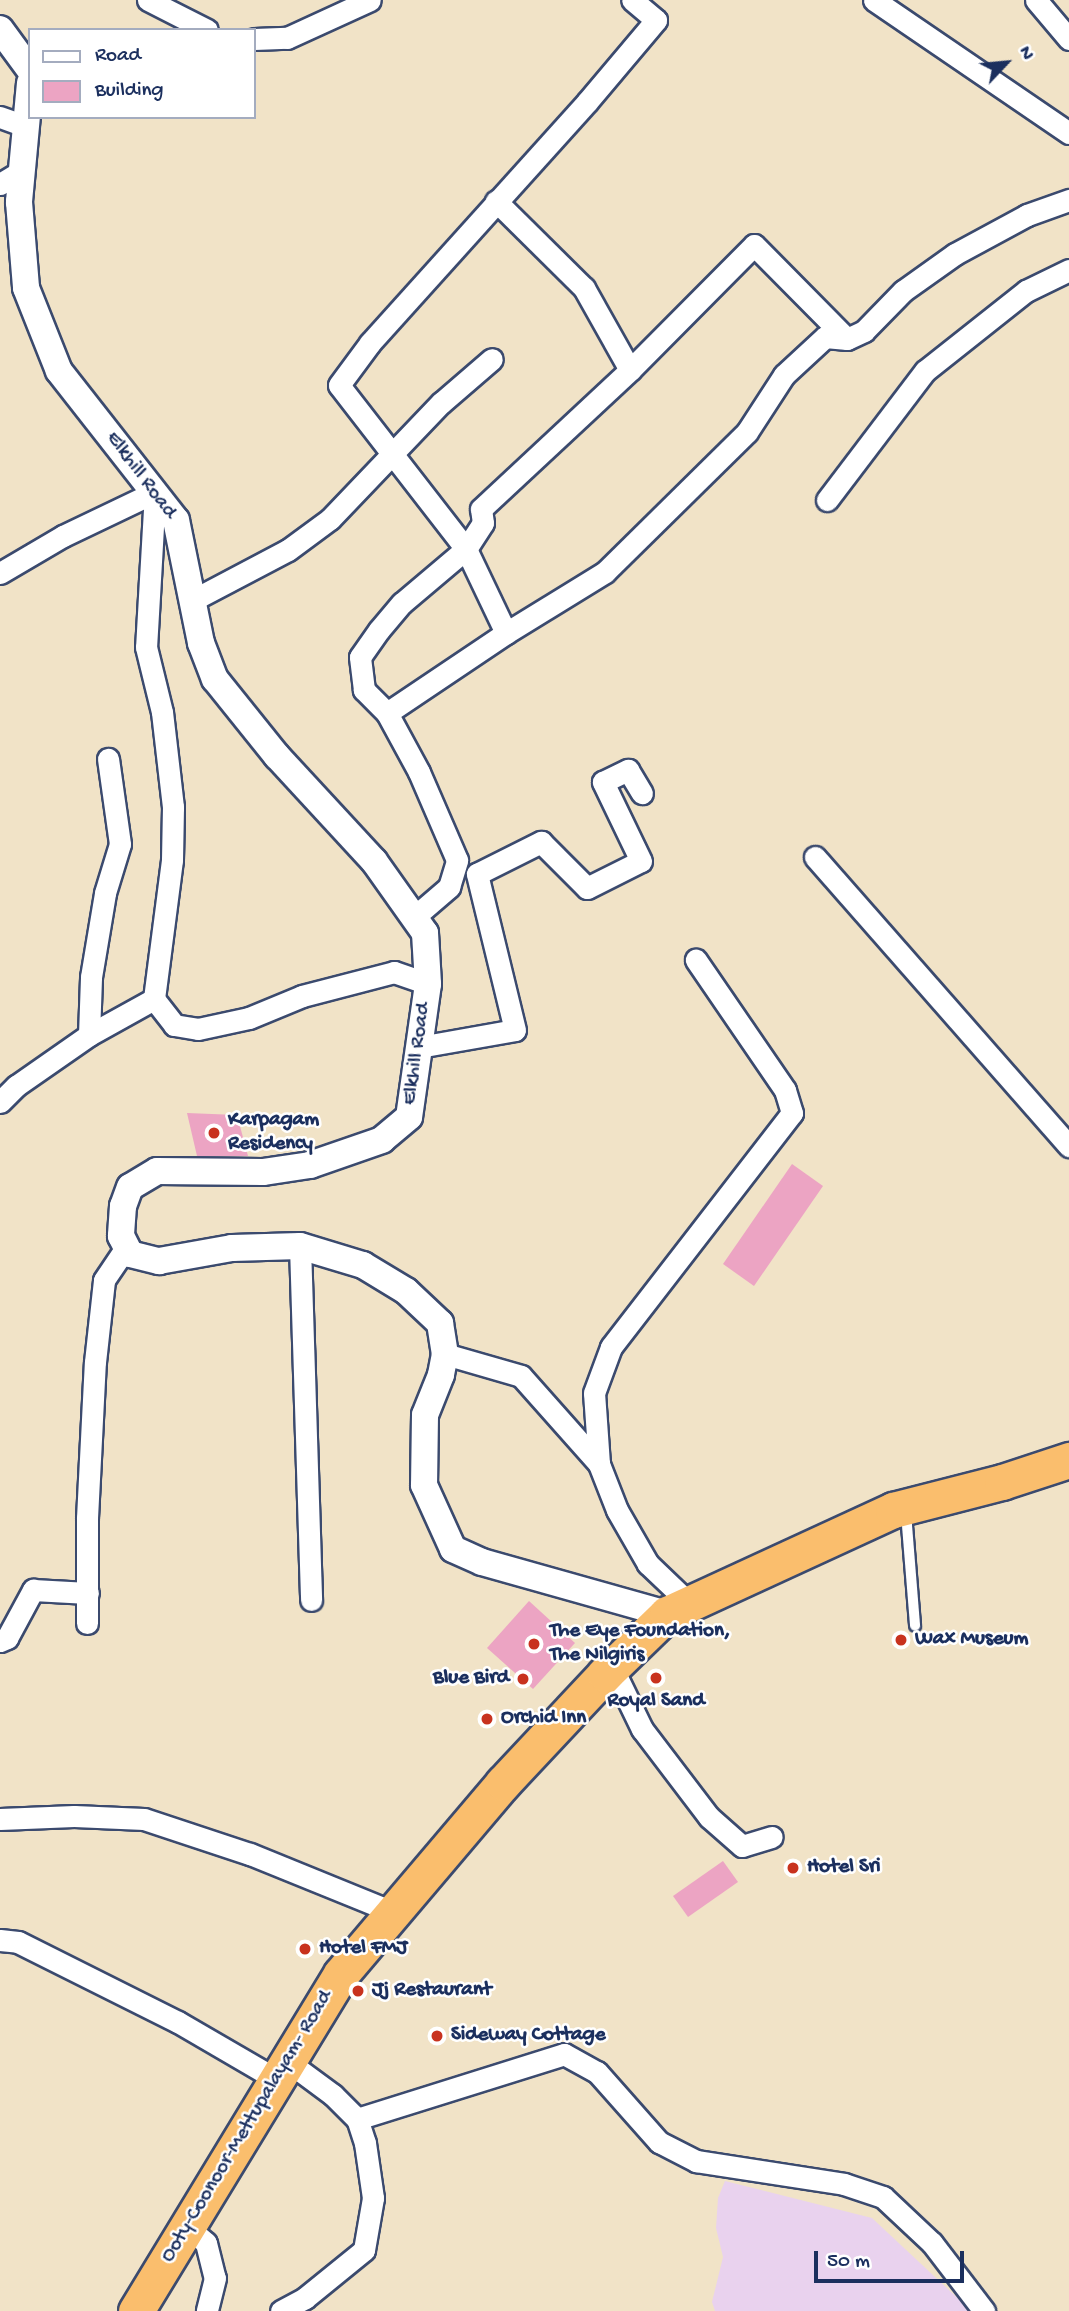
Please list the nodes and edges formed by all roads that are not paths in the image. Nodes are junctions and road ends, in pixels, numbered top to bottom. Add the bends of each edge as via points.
1 (148, 0) edge
2 (370, 0) edge
3 (632, 0) edge
4 (874, 0) edge
5 (1037, 0) edge
6 (202, 28) edge
7 (0, 29) edge
8 (256, 39) edge
9 (1069, 39) edge
10 (28, 68) edge
11 (28, 100) edge
12 (0, 117) edge
13 (25, 126) junction
14 (1069, 133) edge
15 (11, 177) edge
16 (1069, 200) edge
17 (496, 201) junction
18 (1069, 270) edge
19 (847, 338) junction
20 (492, 359) dead end
21 (630, 370) junction
22 (393, 453) junction
23 (155, 492) junction
24 (827, 500) dead end
25 (466, 549) junction
26 (0, 573) edge
27 (193, 600) junction
28 (506, 633) junction
29 (387, 713) junction
30 (108, 759) dead end
31 (642, 793) dead end
32 (815, 857) dead end
33 (413, 918) junction
34 (696, 960) dead end
35 (428, 984) junction
36 (154, 999) junction
37 (89, 1035) junction
38 (419, 1047) junction
39 (0, 1102) edge
40 (1069, 1146) edge
41 (300, 1246) junction
42 (126, 1247) junction
43 (446, 1354) junction
44 (1069, 1460) edge
45 (599, 1464) junction
46 (905, 1507) junction
47 (88, 1593) junction
48 (311, 1600) dead end
49 (678, 1609) junction
50 (87, 1623) dead end
51 (915, 1626) dead end
52 (0, 1641) edge
53 (612, 1667) junction
54 (0, 1819) edge
55 (772, 1837) dead end
56 (393, 1912) junction
57 (0, 1940) edge
58 (281, 2070) junction
59 (357, 2119) junction
60 (187, 2226) junction
61 (136, 2311) edge
62 (207, 2311) edge
63 (281, 2311) edge
64 (985, 2311) edge

1 - 6 street
2 - 8 street via 287,38
3 - 17 street via 656,20
4 - 14 street
5 - 9 street
7 - 10 street
11 - 13 street, Elkhill Road
12 - 13 street
13 - 15 street, Elkhill Road
15 - 23 street, Elkhill Road via 19,202 26,288 59,371
16 - 19 street via 1027,215 955,254 903,291 864,331
17 - 21 street via 584,288
17 - 22 street via 370,343 340,385
18 - 24 street via 1026,291 925,371
19 - 21 street via 754,245
19 - 28 street via 825,337 783,375 747,432 605,572
20 - 22 street
21 - 25 street via 481,509 483,523
22 - 25 street
22 - 27 street via 330,519 288,550
23 - 26 street via 63,536
23 - 27 street, Elkhill Road via 176,520
23 - 36 street via 146,647 162,712 173,820
25 - 28 street
25 - 29 street via 402,603 360,657 364,690
27 - 33 street, Elkhill Road via 201,643 215,680 277,756 374,861
28 - 29 street
29 - 33 street via 419,772 457,860 449,887
30 - 37 street via 120,844 105,892 91,977
31 - 38 street via 628,770 603,782 641,861 587,888 541,842 477,874 515,1030
32 - 40 street
33 - 35 street, Elkhill Road via 425,933
34 - 45 street via 785,1090 792,1113 611,1347 594,1393
35 - 36 street via 394,972 302,996 249,1018 198,1029 174,1025
35 - 38 street, Elkhill Road
36 - 37 street
37 - 39 street
38 - 42 street, Elkhill Road via 409,1117 382,1140 310,1165 263,1172 157,1171 130,1187 123,1206 121,1236
41 - 42 street via 232,1248 159,1261 130,1254
41 - 43 street via 363,1265 406,1291 440,1323
41 - 48 street
42 - 47 street via 104,1280 91,1453
43 - 45 street via 520,1376
43 - 49 street via 425,1415 424,1485 453,1549 482,1562
44 - 46 highway, Ooty-Coonoor-Mettupalayam- Road
45 - 49 street via 617,1510
46 - 49 highway, Ooty-Coonoor-Mettupalayam- Road
46 - 51 lane
47 - 50 street
47 - 52 street via 33,1590 7,1638
49 - 53 highway, Ooty-Coonoor-Mettupalayam- Road
53 - 55 street via 642,1730 709,1817 742,1846
53 - 56 highway, Ooty-Coonoor-Mettupalayam- Road via 503,1783
54 - 56 street via 144,1819 250,1854
56 - 58 highway, Ooty-Coonoor-Mettupalayam- Road via 341,1974
57 - 58 street via 18,1942
58 - 59 street via 333,2095
58 - 60 highway, Ooty-Coonoor-Mettupalayam- Road
59 - 63 street via 373,2198 364,2250 305,2298
59 - 64 street via 564,2054 597,2072 659,2142 696,2161 844,2184 883,2197 932,2243
60 - 61 highway, Ooty-Coonoor-Mettupalayam- Road
60 - 62 street via 206,2243 215,2278

